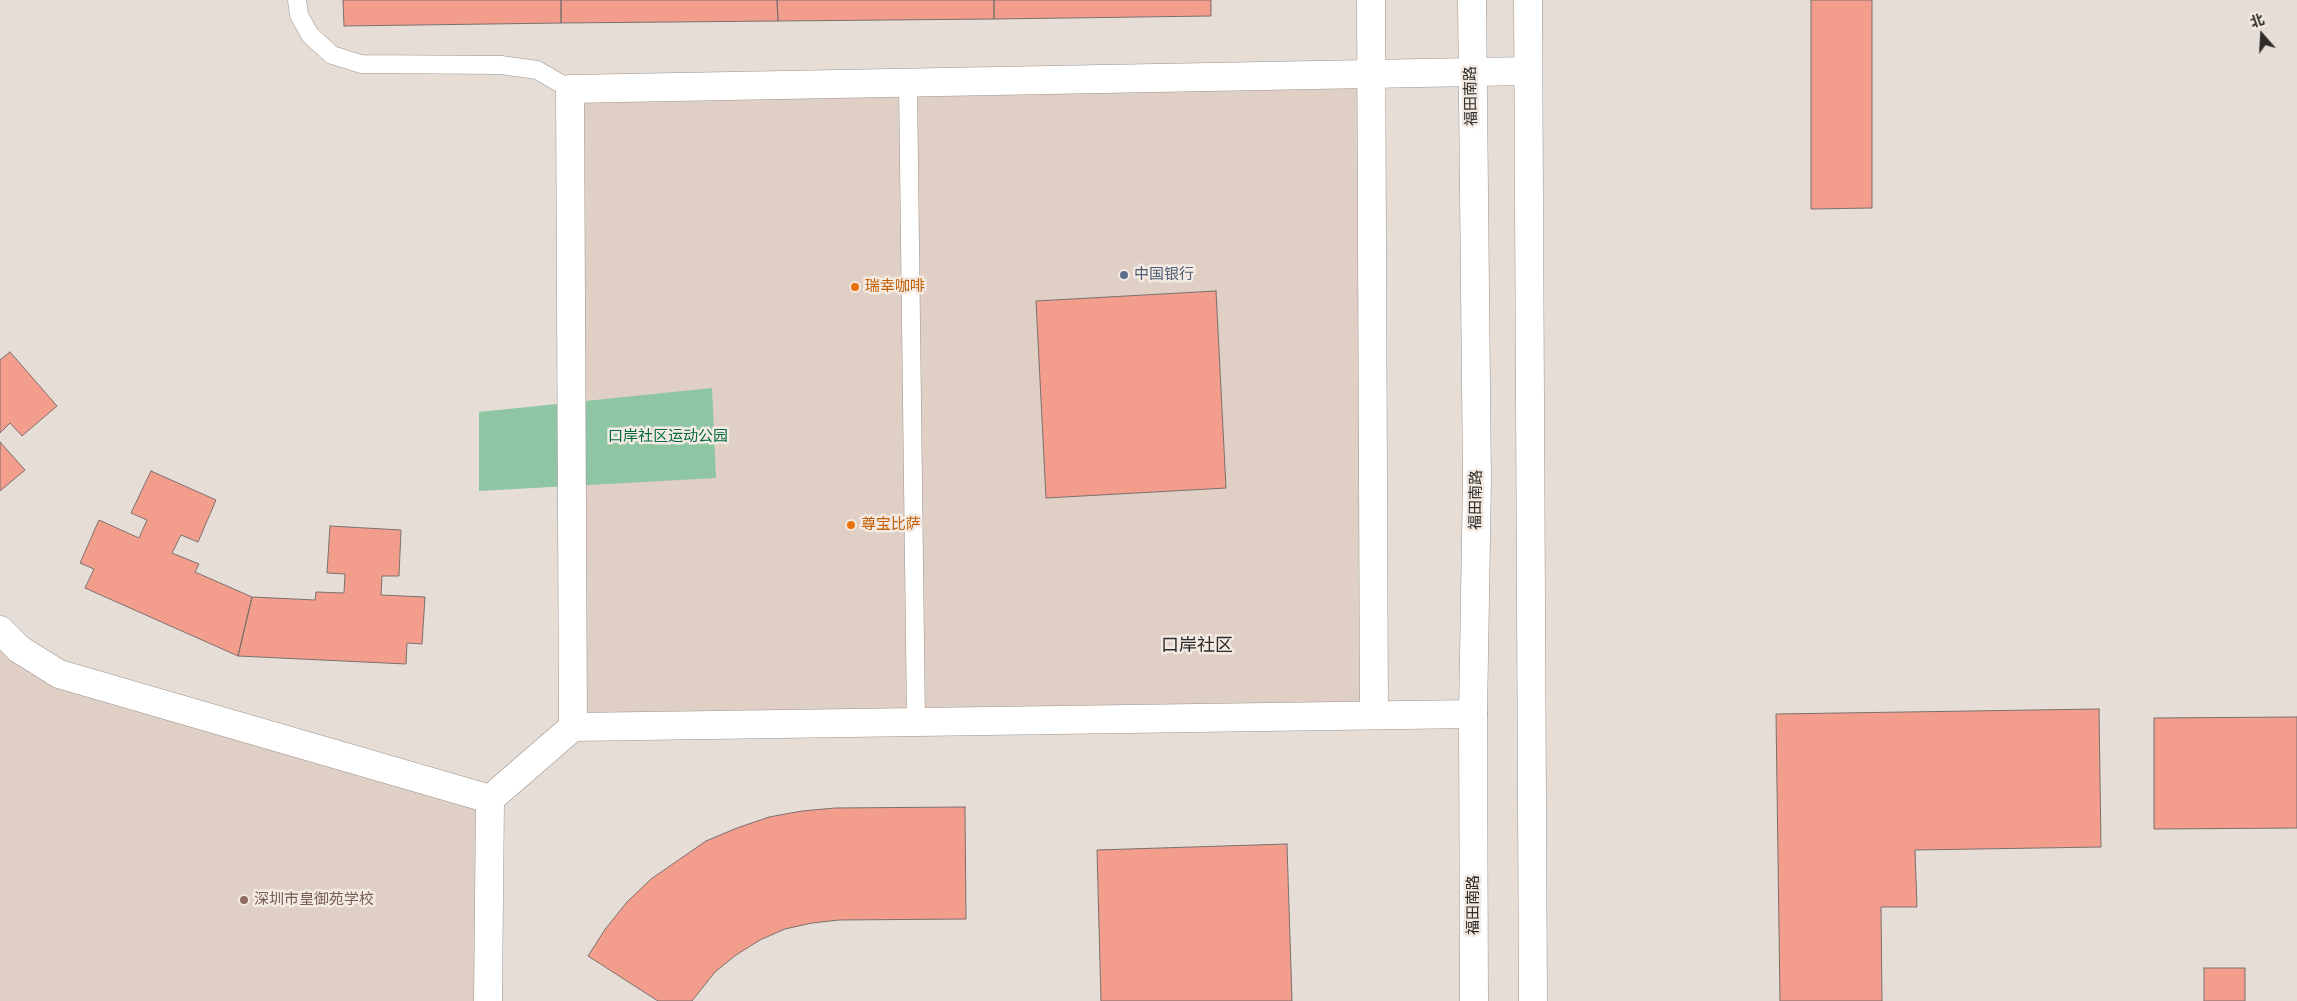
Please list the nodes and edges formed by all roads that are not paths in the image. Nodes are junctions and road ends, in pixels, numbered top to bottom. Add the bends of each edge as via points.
1 (297, 0) edge
2 (1371, 0) edge
3 (1472, 0) edge
4 (1528, 0) edge
5 (1528, 71) junction
6 (1472, 72) junction
7 (1371, 74) junction
8 (908, 83) junction
9 (570, 89) junction
10 (0, 630) edge
11 (1473, 714) junction
12 (1374, 715) junction
13 (916, 721) junction
14 (573, 727) junction
15 (490, 799) junction
16 (488, 1001) edge
17 (1474, 1001) edge
18 (1533, 1001) edge

1 - 9 lane via 299,15 310,35 332,55 361,64 501,65 537,70
2 - 7 street
3 - 6 street, 福田南路
4 - 5 street
5 - 6 street
5 - 18 street
6 - 7 street
6 - 11 street, 福田南路 via 1477,480
7 - 8 street
7 - 12 street
8 - 9 street
8 - 13 lane
9 - 14 street
10 - 15 street via 18,649 59,674
11 - 12 street
11 - 17 street, 福田南路
12 - 13 street
13 - 14 street
14 - 15 street
15 - 16 street

